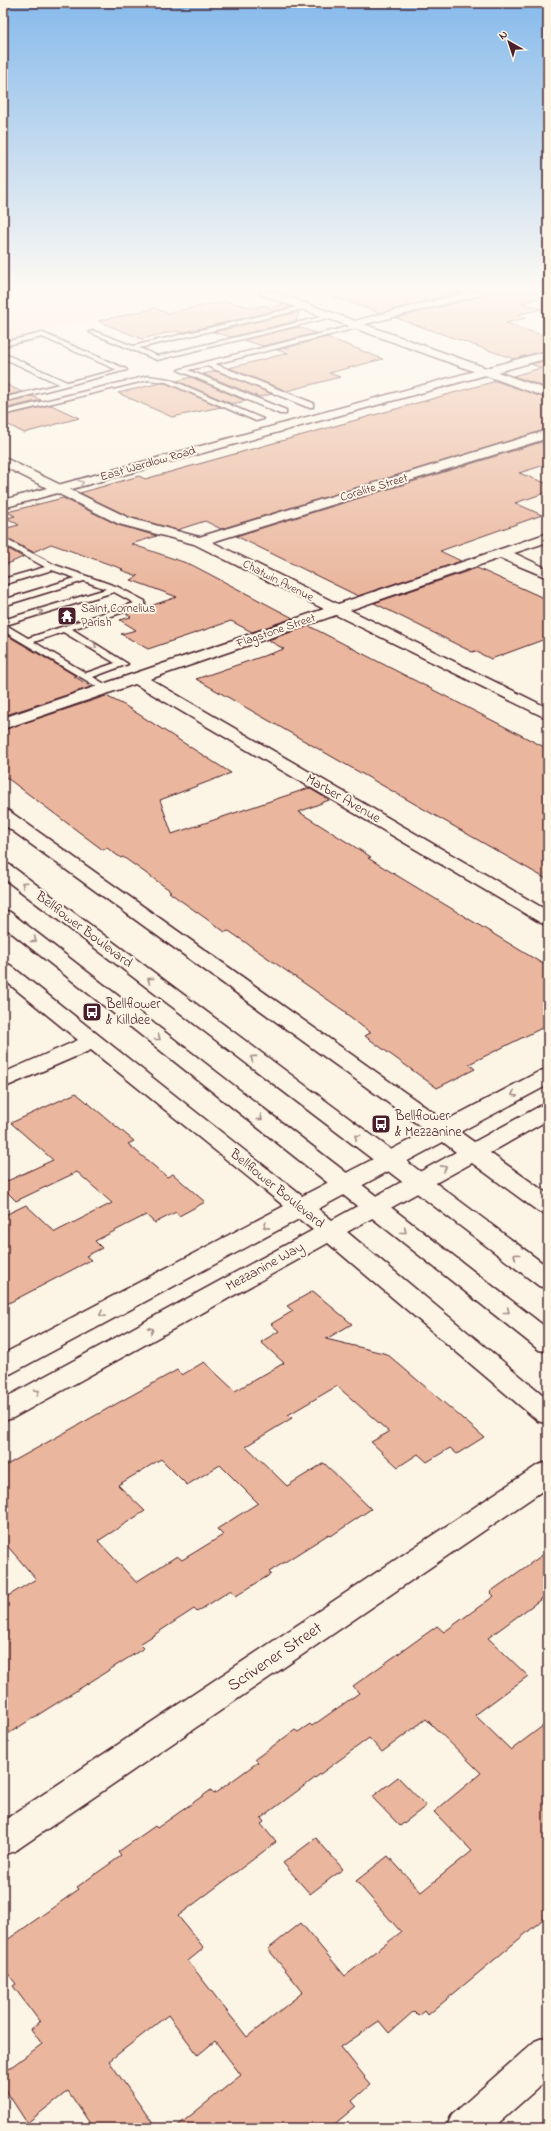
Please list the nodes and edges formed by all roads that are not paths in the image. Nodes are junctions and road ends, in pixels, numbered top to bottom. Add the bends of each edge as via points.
1 (36, 391) edge
2 (92, 391) edge
3 (194, 391) edge
4 (233, 391) edge
5 (289, 391) edge
6 (407, 391) edge
7 (3, 400) edge
8 (321, 402) junction
9 (354, 406) junction
10 (283, 412) junction
11 (3, 413) edge
12 (259, 419) junction
13 (237, 425) dead end
14 (548, 434) edge
15 (194, 437) dead end
16 (213, 446) junction
17 (3, 461) edge
18 (61, 473) dead end
19 (31, 481) junction
20 (58, 489) junction
21 (3, 504) edge
22 (548, 537) edge
23 (3, 541) edge
24 (199, 541) junction
25 (501, 553) junction
26 (52, 567) junction
27 (548, 574) edge
28 (85, 578) junction
29 (3, 582) edge
30 (115, 589) junction
31 (3, 603) edge
32 (335, 610) junction
33 (3, 624) edge
34 (3, 627) edge
35 (65, 629) junction
36 (27, 641) junction
37 (86, 676) junction
38 (138, 679) junction
39 (107, 689) junction
40 (548, 714) edge
41 (3, 724) edge
42 (3, 815) edge
43 (3, 869) edge
44 (3, 916) edge
45 (548, 919) edge
46 (3, 968) edge
47 (93, 1041) junction
48 (548, 1076) edge
49 (3, 1082) edge
50 (548, 1111) edge
51 (444, 1131) junction
52 (473, 1152) junction
53 (388, 1160) junction
54 (418, 1183) junction
55 (344, 1184) junction
56 (548, 1206) edge
57 (300, 1208) junction
58 (374, 1208) junction
59 (330, 1231) junction
60 (548, 1280) edge
61 (548, 1342) edge
62 (3, 1366) edge
63 (3, 1411) edge
64 (548, 1414) edge
65 (548, 1473) edge
66 (3, 1840) edge
67 (548, 2054) edge
68 (465, 2128) edge

1 - 7 lane
2 - 11 lane
3 - 12 lane
4 - 10 lane
5 - 8 lane
6 - 9 street, East Wardlow Road
8 - 9 street
8 - 10 street
9 - 16 street, East Wardlow Road
10 - 12 street
12 - 13 street
14 - 24 street, Coralite Street
15 - 16 street
20 -> 16 street, East Wardlow Road
17 - 19 street, Chatwin Avenue
18 - 19 street
19 - 20 street, Chatwin Avenue
20 - 21 street, East Wardlow Road
20 - 24 street, Chatwin Avenue via 124,520
22 - 25 street, Flagstone Street
23 - 26 lane
24 - 32 street, Chatwin Avenue
25 - 27 street
25 - 32 street, Flagstone Street
26 - 28 lane
26 - 29 lane
28 - 30 lane
28 - 31 lane
33 -> 30 lane
30 - 35 lane via 142,603
32 - 38 street, Flagstone Street
32 - 40 street, Chatwin Avenue
34 - 36 lane
35 - 36 lane
35 -> 37 lane via 123,664
36 - 37 lane
37 - 39 lane
38 - 39 street, Flagstone Street
38 - 45 street, Marber Avenue
39 - 41 street, Flagstone Street
42 - 51 street
53 -> 43 street, Bellflower Boulevard
44 -> 55 street
46 - 47 street, Bellflower Boulevard
47 - 49 street
47 - 57 street, Bellflower Boulevard
48 -> 51 street
50 - 52 street, Mezzanine Way
51 - 52 street
51 - 53 street
54 -> 52 street, Mezzanine Way
52 - 56 street
53 - 54 street, Bellflower Boulevard
53 - 55 street
54 - 58 street, Mezzanine Way
60 -> 54 street, Bellflower Boulevard
55 - 57 street
55 - 58 street
57 - 59 street, Bellflower Boulevard
57 -> 62 street
58 - 59 street, Mezzanine Way
58 -> 61 street
63 -> 59 street, Mezzanine Way
59 - 64 street, Bellflower Boulevard
65 - 66 street, Scrivener Street
67 - 68 street

